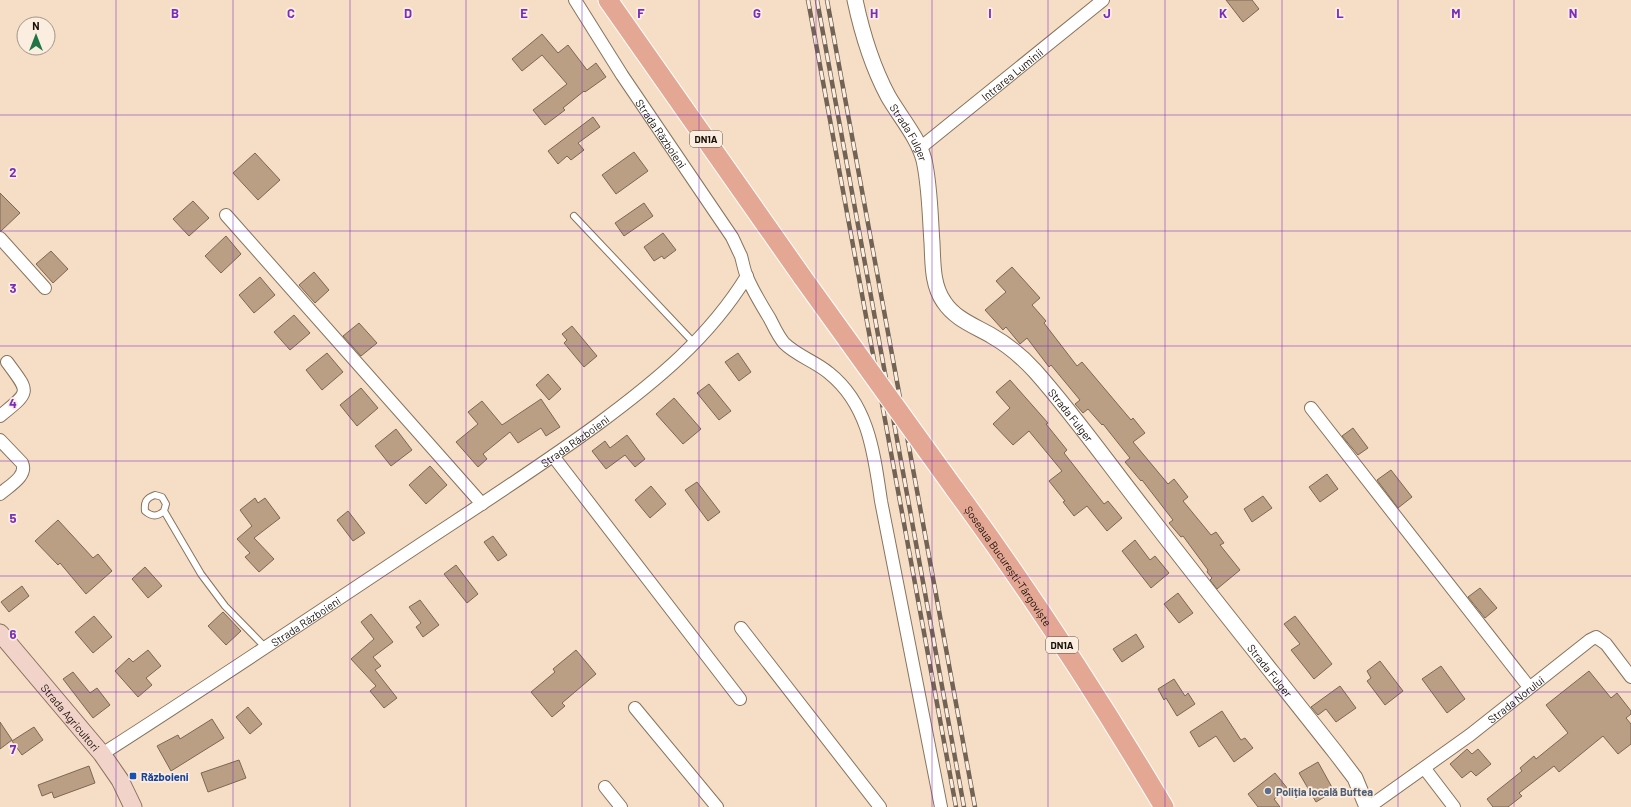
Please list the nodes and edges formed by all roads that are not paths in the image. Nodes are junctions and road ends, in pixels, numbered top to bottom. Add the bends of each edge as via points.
1 (575, 0) edge
2 (608, 0) edge
3 (854, 0) edge
4 (1103, 0) edge
5 (920, 148) junction
6 (226, 215) dead end
7 (574, 216) dead end
8 (0, 238) edge
9 (747, 276) junction
10 (46, 288) dead end
11 (695, 344) junction
12 (7, 362) dead end
13 (1311, 408) dead end
14 (0, 416) edge
15 (0, 440) edge
16 (553, 456) junction
17 (0, 494) edge
18 (482, 504) junction
19 (164, 511) dead end
20 (741, 628) dead end
21 (0, 633) edge
22 (265, 647) junction
23 (1631, 677) edge
24 (1529, 687) junction
25 (740, 699) dead end
26 (635, 708) dead end
27 (102, 754) junction
28 (1425, 769) junction
29 (604, 787) dead end
30 (133, 807) edge
31 (621, 807) edge
32 (717, 807) edge
33 (880, 807) edge
34 (941, 807) edge
35 (1164, 807) edge
36 (1368, 807) edge
37 (1454, 807) edge

1 - 9 street, Strada Războieni via 622,75 732,237
2 - 35 main road, Șoseaua București-Târgoviște / DN1A, bridge via 803,278 991,538
3 - 5 street, Strada Fulger via 874,66
4 - 5 street, Intrarea Luminii
5 - 36 street, Strada Fulger via 926,169 935,278 943,301 962,320 1005,344 1034,370 1062,403 1336,753 1354,778
6 - 18 street
7 - 11 lane
8 - 10 street
9 - 11 street, Strada Războieni via 733,298
9 - 34 street via 766,314 784,342 798,355 828,372 841,384 853,399 867,428 874,453
11 - 16 street, Strada Războieni via 642,391
12 - 14 street via 23,384 24,393
13 - 24 street
15 - 17 street via 22,463 24,471
16 - 18 street, Strada Războieni
16 - 25 street
18 - 22 street, Strada Războieni
19 - 22 lane via 200,574 225,606
20 - 33 street
21 - 27 main road, Strada Agricultori
22 - 27 street, Strada Războieni
23 - 24 street, Strada Norului via 1606,644 1596,637
24 - 28 street, Strada Norului
26 - 32 street
27 - 30 main road, Strada Agricultori via 120,780
28 - 36 street, Strada Norului
28 - 37 street
29 - 31 street

